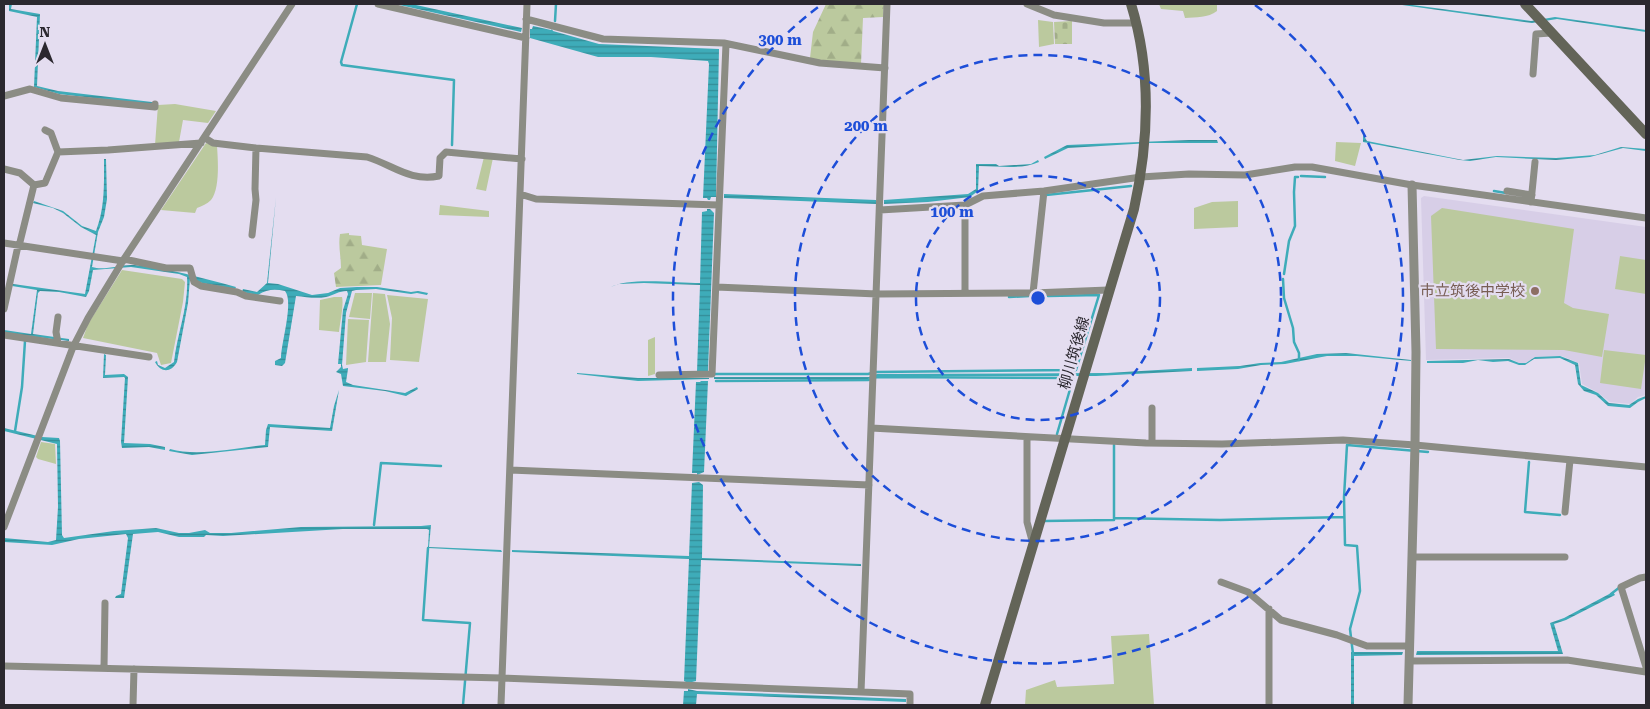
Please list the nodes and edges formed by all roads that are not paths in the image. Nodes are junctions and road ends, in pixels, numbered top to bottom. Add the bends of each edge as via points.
1 (292, 4) edge
2 (378, 4) edge
3 (527, 4) edge
4 (887, 4) edge
5 (1027, 4) edge
6 (1131, 4) edge
7 (1525, 4) edge
8 (526, 19) junction
9 (1137, 23) junction
10 (1551, 33) junction
11 (526, 38) junction
12 (726, 44) junction
13 (885, 68) junction
14 (1534, 74) dead end
15 (4, 96) edge
16 (155, 104) dead end
17 (45, 130) dead end
18 (1646, 134) edge
19 (203, 140) junction
20 (256, 148) junction
21 (58, 152) junction
22 (522, 159) junction
23 (1536, 162) dead end
24 (4, 169) edge
25 (1141, 177) junction
26 (34, 185) junction
27 (1412, 185) junction
28 (1044, 191) junction
29 (1507, 191) dead end
30 (520, 194) junction
31 (1532, 199) junction
32 (718, 205) junction
33 (965, 205) junction
34 (880, 210) junction
35 (1646, 218) edge
36 (245, 225) dead end
37 (253, 225) junction
38 (252, 235) dead end
39 (4, 243) edge
40 (18, 246) junction
41 (124, 260) junction
42 (716, 287) junction
43 (1108, 290) junction
44 (965, 293) junction
45 (1033, 293) junction
46 (877, 294) junction
47 (280, 302) dead end
48 (4, 309) edge
49 (58, 317) dead end
50 (4, 336) edge
51 (58, 343) junction
52 (73, 347) junction
53 (149, 357) dead end
54 (659, 375) dead end
55 (1152, 408) dead end
56 (871, 428) junction
57 (1027, 438) junction
58 (1064, 440) junction
59 (1152, 444) junction
60 (1415, 446) junction
61 (1570, 460) junction
62 (1646, 467) edge
63 (510, 470) junction
64 (869, 485) junction
65 (1565, 512) dead end
66 (4, 527) edge
67 (1033, 545) junction
68 (1412, 557) junction
69 (1565, 557) dead end
70 (1646, 576) edge
71 (1221, 582) dead end
72 (105, 603) dead end
73 (1269, 610) junction
74 (1410, 646) junction
75 (1644, 652) edge
76 (1409, 661) junction
77 (4, 666) edge
78 (1646, 667) edge
79 (104, 668) junction
80 (134, 669) junction
81 (1646, 672) edge
82 (502, 678) junction
83 (861, 692) junction
84 (133, 705) edge
85 (501, 705) edge
86 (910, 705) edge
87 (987, 705) edge
88 (1268, 705) edge
89 (1408, 705) edge

1 - 19 street
2 - 11 street
3 - 8 street
4 - 13 street
5 - 9 street via 1054,16 1104,23
6 - 9 main road, 柳川筑後線
7 - 10 main road
8 - 11 street
8 - 12 street via 603,39
9 - 25 main road, 柳川筑後線 via 1146,81
10 - 14 street via 1536,34
10 - 18 main road
11 - 22 street
12 - 13 street via 820,63
12 - 32 street
13 - 34 street
15 - 16 street via 30,89 61,98 155,107
17 - 21 street via 51,133
19 - 20 street
19 - 21 street
19 - 41 street
20 - 22 street via 367,156 407,175 430,178 438,176 440,158 446,152
20 - 37 street
21 - 26 street via 45,183
22 - 30 street
23 - 31 street
24 - 26 street via 20,173
25 - 27 street via 1245,175 1312,166
25 - 28 street
25 - 43 main road, 柳川筑後線
26 - 40 street
27 - 31 street
27 - 60 street
28 - 33 street via 983,196
28 - 45 street
29 - 31 street
30 - 32 street via 536,199
30 - 63 street
31 - 35 street
32 - 42 street
33 - 34 street
33 - 44 street
34 - 46 street
36 - 37 street
37 - 38 street
39 - 40 street
40 - 41 street
40 - 48 street
41 - 47 street via 166,268 190,268 194,282 201,286
41 - 52 street
42 - 46 street
42 - 54 street via 712,374
43 - 45 street
43 - 58 main road, 柳川筑後線
44 - 45 street
44 - 46 street
46 - 56 street
49 - 51 street
50 - 51 street
51 - 52 street
52 - 53 street
52 - 66 street
55 - 59 street
56 - 57 street
56 - 64 street
57 - 58 street
57 - 67 street via 1027,522
58 - 59 street
58 - 67 main road, 柳川筑後線
59 - 60 street via 1343,440
60 - 61 street
60 - 68 street
61 - 62 street
61 - 65 street
63 - 64 street
63 - 82 street
64 - 83 street
67 - 87 main road, 柳川筑後線
68 - 69 street
68 - 74 street
70 - 75 street via 1621,587
71 - 73 street via 1248,592
72 - 79 street
73 - 74 street via 1281,620 1368,646
73 - 88 street
74 - 76 street
75 - 78 street
76 - 81 street via 1567,660
76 - 89 street
77 - 79 street
79 - 80 street
80 - 82 street
80 - 84 street
82 - 83 street
82 - 85 street
83 - 86 street via 910,694

